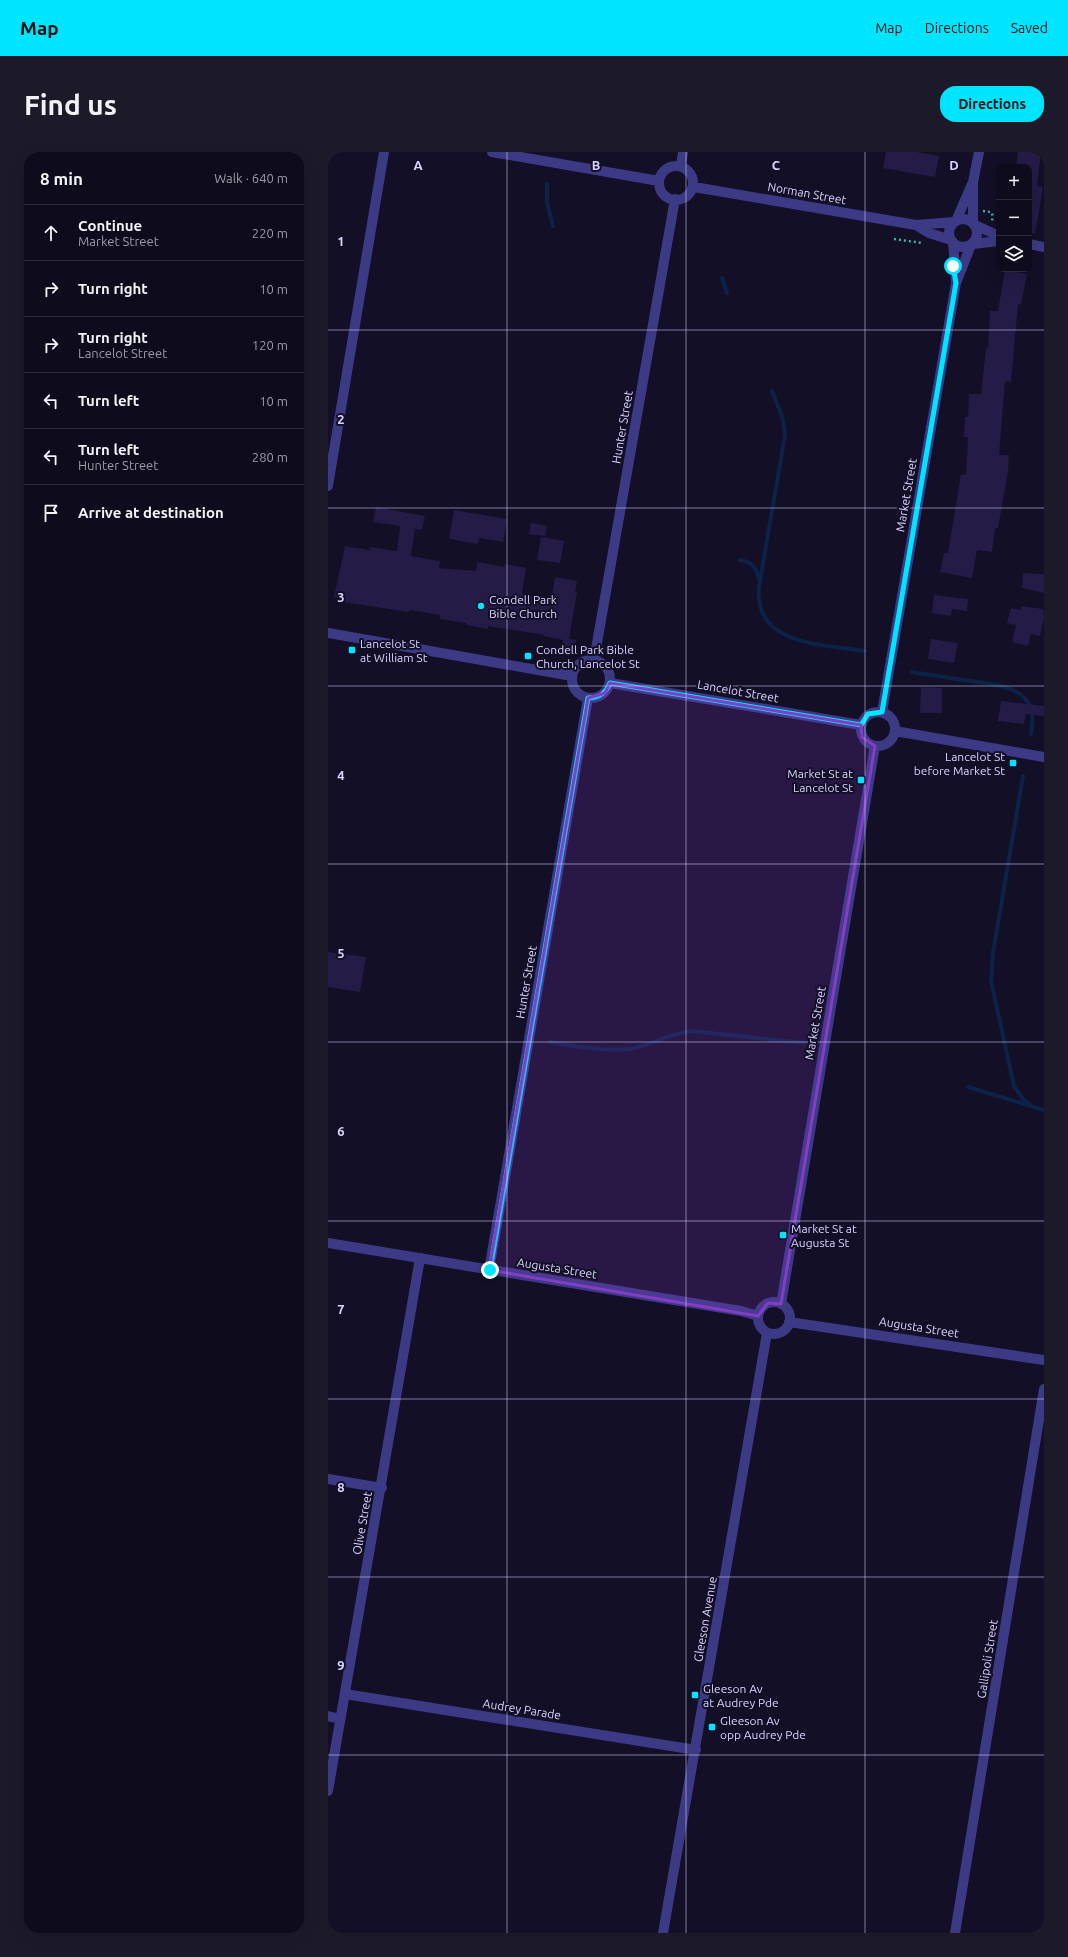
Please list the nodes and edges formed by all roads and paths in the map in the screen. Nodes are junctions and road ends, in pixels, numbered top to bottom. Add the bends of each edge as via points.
1 (384, 152) edge
2 (492, 152) edge
3 (683, 152) edge
4 (979, 152) edge
5 (680, 166) junction
6 (659, 181) junction
7 (973, 182) junction
8 (694, 187) junction
9 (675, 199) junction
10 (955, 222) junction
11 (974, 224) junction
12 (916, 225) junction
13 (996, 235) edge
14 (894, 239) dead end
15 (952, 241) junction
16 (996, 241) edge
17 (928, 244) dead end
18 (972, 245) junction
19 (1032, 245) edge
20 (1044, 247) edge
21 (956, 283) junction
22 (328, 486) edge
23 (328, 633) edge
24 (594, 660) junction
25 (572, 676) junction
26 (610, 683) junction
27 (588, 698) junction
28 (882, 712) junction
29 (861, 725) junction
30 (895, 731) junction
31 (875, 746) junction
32 (1044, 757) edge
33 (328, 1243) edge
34 (420, 1258) junction
35 (490, 1270) junction
36 (781, 1304) junction
37 (758, 1316) junction
38 (789, 1322) junction
39 (768, 1333) junction
40 (1044, 1360) edge
41 (1044, 1389) edge
42 (328, 1479) edge
43 (382, 1488) junction
44 (345, 1694) junction
45 (328, 1716) edge
46 (340, 1718) junction
47 (696, 1750) junction
48 (328, 1791) edge
49 (663, 1933) edge
50 (955, 1933) edge

1 - 22 street
2 - 6 street
3 - 5 street
4 - 7 street
5 - 6 street via 672,166 664,171
5 - 8 street via 689,171
6 - 9 street via 664,195
7 - 10 street
7 - 11 street
8 - 9 street via 682,199
8 - 12 street, Norman Street
9 - 24 street, Hunter Street
10 - 11 street via 966,219
10 - 12 street, Norman Street
10 - 15 street via 950,231
11 - 13 street
11 - 18 street via 977,235
12 - 15 street, Norman Street via 929,233
14 - 17 path
15 - 18 street via 961,247
15 - 21 street, Market Street
16 - 18 street
18 - 21 street, Market Street
19 - 20 street
21 - 28 street, Market Street
23 - 25 street
24 - 25 street via 583,662
24 - 26 street via 605,666
25 - 27 street via 572,682 578,692
26 - 27 street via 605,693
26 - 29 street, Lancelot Street
27 - 35 street, Hunter Street
28 - 29 street via 868,714
28 - 30 street via 892,719
29 - 31 street via 862,737
30 - 31 street via 889,742
30 - 32 street
31 - 36 street, Market Street
33 - 34 street, Augusta Street
34 - 35 street, Augusta Street
34 - 43 street, Olive Street
35 - 37 street, Augusta Street via 741,1311
36 - 37 street via 768,1303 761,1308
36 - 38 street via 788,1311
37 - 39 street via 761,1328
38 - 39 street via 778,1334
38 - 40 street, Augusta Street
39 - 47 street, Gleeson Avenue
41 - 50 street, Gallipoli Street
42 - 43 street
43 - 44 street, Olive Street
44 - 46 street, Olive Street
44 - 47 street, Audrey Parade
45 - 46 street
46 - 48 street, Olive Street
47 - 49 street, Gleeson Avenue

